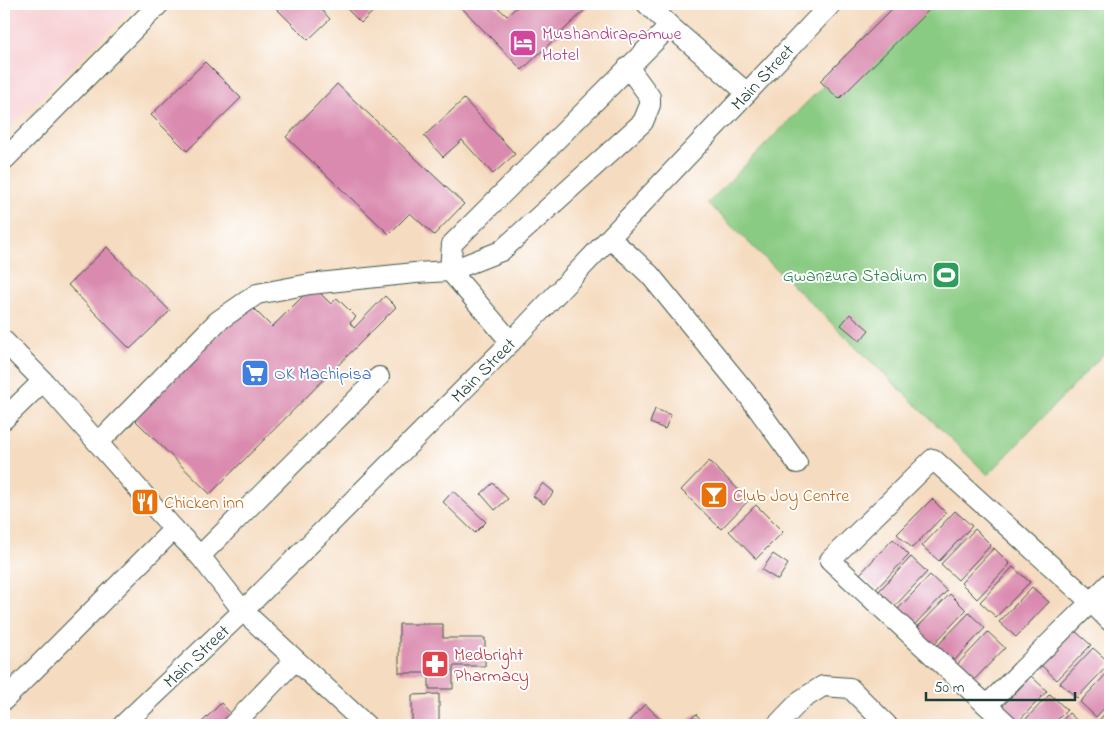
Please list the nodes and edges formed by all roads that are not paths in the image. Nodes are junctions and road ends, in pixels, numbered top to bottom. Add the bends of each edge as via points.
1 (159, 4) edge
2 (647, 4) edge
3 (831, 4) edge
4 (670, 26) junction
5 (628, 67) junction
6 (747, 93) junction
7 (4, 160) edge
8 (610, 239) junction
9 (450, 271) junction
10 (4, 341) edge
11 (511, 342) junction
12 (380, 377) dead end
13 (42, 381) junction
14 (4, 419) edge
15 (98, 443) junction
16 (797, 463) dead end
17 (174, 529) junction
18 (200, 556) junction
19 (1110, 583) edge
20 (1091, 602) junction
21 (243, 611) junction
22 (1110, 621) edge
23 (295, 660) junction
24 (4, 700) edge
25 (987, 705) junction
26 (131, 723) edge
27 (233, 725) edge
28 (366, 725) edge
29 (777, 725) edge
30 (888, 725) edge
31 (1008, 725) edge

1 - 7 street
2 - 4 street
3 - 6 street, Main Street
4 - 5 street
4 - 6 street
5 - 9 street via 452,244
5 - 9 street via 650,97 643,122 500,251
6 - 8 street, Main Street
8 - 11 street, Main Street
8 - 16 street via 650,275 748,394
9 - 11 street
9 - 15 street via 310,284 256,294 218,321
10 - 13 street
11 - 21 street, Main Street
12 - 18 street
13 - 14 street
13 - 15 street
15 - 17 street
17 - 18 street
17 - 24 street
18 - 21 street
19 - 20 street
20 - 22 street
20 - 25 street
20 - 25 street via 934,459 830,560
21 - 23 street
21 - 26 street, Main Street
23 - 27 street
23 - 28 street
25 - 31 street
29 - 30 street via 801,700 823,686 850,688

